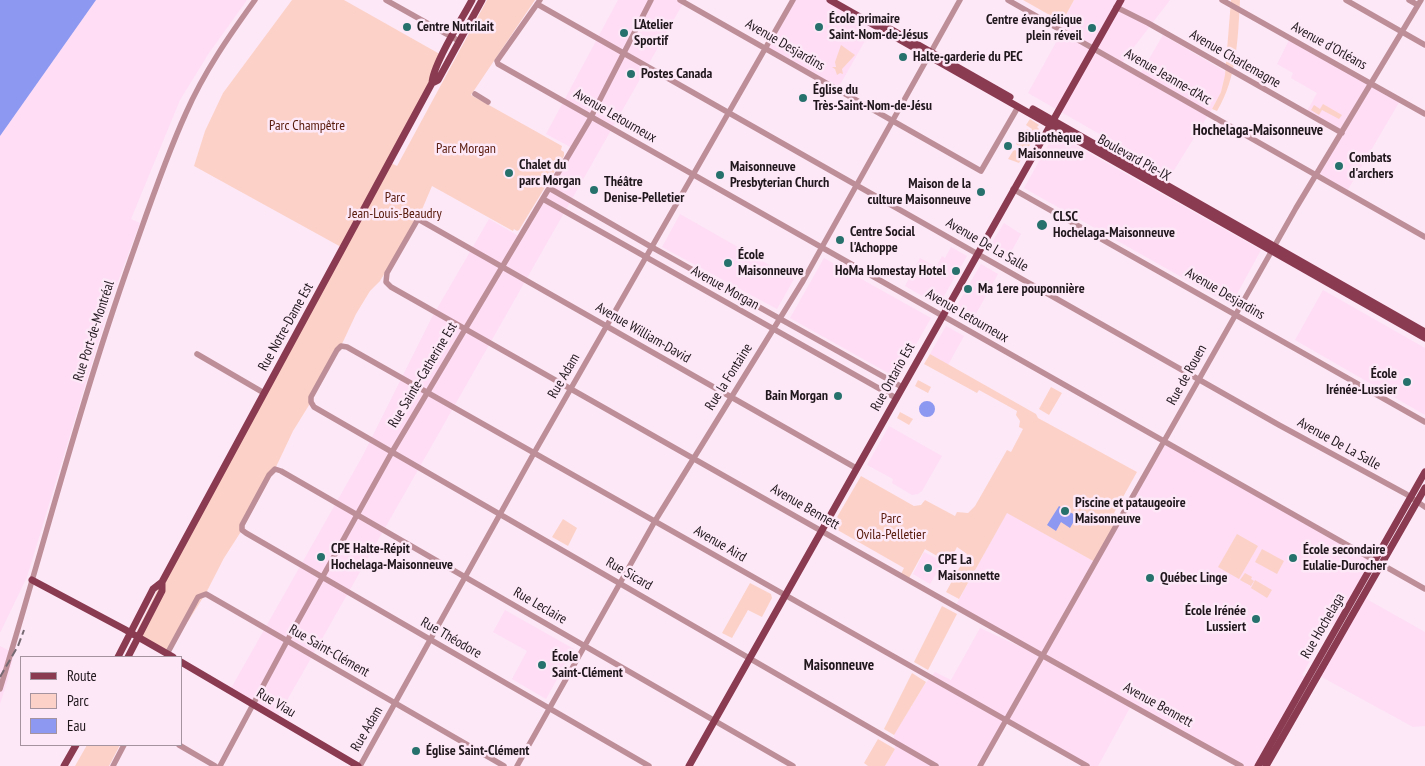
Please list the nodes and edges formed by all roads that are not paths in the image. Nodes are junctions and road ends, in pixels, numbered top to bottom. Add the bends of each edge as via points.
1 (255, 0) edge
2 (386, 0) edge
3 (472, 0) edge
4 (482, 0) edge
5 (651, 0) edge
6 (680, 0) edge
7 (794, 0) edge
8 (830, 0) edge
9 (839, 0) edge
10 (960, 0) edge
11 (1008, 0) edge
12 (1121, 0) edge
13 (1222, 0) edge
14 (1346, 0) edge
15 (1408, 0) edge
16 (538, 2) edge
17 (1420, 3) edge
18 (1116, 7) junction
19 (1403, 32) junction
20 (456, 39) junction
21 (1425, 45) edge
22 (765, 48) junction
23 (1093, 48) junction
24 (624, 54) junction
25 (930, 54) junction
26 (1372, 84) junction
27 (475, 94) dead end
28 (488, 102) dead end
29 (1018, 107) junction
30 (728, 112) junction
31 (1425, 114) edge
32 (591, 116) junction
33 (894, 120) junction
34 (1051, 122) junction
35 (1342, 133) junction
36 (692, 174) junction
37 (1315, 175) junction
38 (856, 185) junction
39 (549, 188) junction
40 (1013, 189) junction
41 (543, 199) junction
42 (1425, 237) edge
43 (822, 247) junction
44 (652, 248) junction
45 (1273, 249) junction
46 (977, 254) junction
47 (646, 258) junction
48 (502, 268) junction
49 (386, 282) joint
50 (1236, 315) junction
51 (942, 316) junction
52 (780, 319) junction
53 (607, 327) junction
54 (464, 329) junction
55 (774, 329) junction
56 (1425, 332) edge
57 (1425, 338) edge
58 (197, 354) dead end
59 (1199, 379) junction
60 (902, 387) junction
61 (571, 389) junction
62 (426, 392) junction
63 (264, 393) junction
64 (731, 397) junction
65 (896, 398) junction
66 (311, 402) joint
67 (1425, 422) edge
68 (1164, 442) junction
69 (392, 452) junction
70 (534, 453) junction
71 (694, 458) junction
72 (856, 468) junction
73 (1425, 472) edge
74 (1425, 488) edge
75 (1414, 500) junction
76 (1425, 507) edge
77 (500, 514) junction
78 (357, 515) junction
79 (655, 521) junction
80 (242, 530) joint
81 (821, 531) junction
82 (1379, 562) junction
83 (322, 577) junction
84 (465, 577) junction
85 (32, 580) junction
86 (162, 582) junction
87 (619, 583) junction
88 (1425, 589) edge
89 (785, 595) junction
90 (131, 633) junction
91 (138, 638) junction
92 (287, 640) junction
93 (430, 641) junction
94 (584, 646) junction
95 (1042, 655) junction
96 (119, 656) edge
97 (129, 656) edge
98 (170, 656) edge
99 (749, 658) junction
100 (182, 663) edge
101 (0, 689) edge
102 (253, 704) junction
103 (395, 704) junction
104 (549, 709) junction
105 (1005, 720) junction
106 (714, 721) junction
107 (75, 746) edge
108 (123, 746) edge
109 (181, 746) edge
110 (64, 766) edge
111 (113, 766) edge
112 (215, 766) edge
113 (220, 766) edge
114 (359, 766) edge
115 (504, 766) edge
116 (517, 766) edge
117 (649, 766) edge
118 (689, 766) edge
119 (793, 766) edge
120 (936, 766) edge
121 (980, 766) edge
122 (1087, 766) edge
123 (1241, 766) edge
124 (1258, 766) edge
125 (1266, 766) edge

1 - 85 street, Rue Port-de-Montréal via 224,43 186,112 110,317
2 - 20 street
3 - 20 main road, Rue Notre-Dame Est
4 - 20 main road, Rue Notre-Dame Est
5 - 24 street, Rue Sainte-Catherine Est
6 - 22 street, Avenue Desjardins
7 - 22 street, Rue Adam
8 - 25 main road, Boulevard Pie-IX
9 - 25 main road, Boulevard Pie-IX
10 - 25 street, Rue la Fontaine
11 - 23 street, Avenue Jeanne-d'Arc
12 - 18 main road, Rue Ontario Est
13 - 26 street, Avenue d'Orléans
14 - 19 street
15 - 17 street
16 - 24 street, Avenue De La Salle
16 - 32 street, Avenue Letourneux via 498,64
17 - 19 street, Rue de Rouen
18 - 23 main road, Rue Ontario Est
18 - 35 street, Avenue Charlemagne
19 - 21 street
19 - 26 street, Rue de Rouen
20 - 63 main road, Rue Notre-Dame Est via 438,80 432,83
22 - 30 street, Rue Adam
22 - 33 street, Avenue Desjardins
23 - 34 main road, Rue Ontario Est
23 - 37 street, Avenue Jeanne-d'Arc
24 - 30 street, Avenue De La Salle
24 - 32 street, Rue Sainte-Catherine Est
25 - 29 main road, Boulevard Pie-IX
25 - 33 street, Rue la Fontaine
25 - 34 main road, Boulevard Pie-IX
26 - 31 street, Avenue d'Orléans
26 - 35 street, Rue de Rouen
27 - 28 street
29 - 33 street, Avenue Desjardins via 981,171
29 - 34 main road, Boulevard Pie-IX
30 - 36 street, Rue Adam
30 - 38 street, Avenue De La Salle
32 - 36 street, Avenue Letourneux
32 - 39 street, Rue Sainte-Catherine Est
33 - 38 street, Rue la Fontaine
34 - 40 main road, Rue Ontario Est
34 - 45 main road, Boulevard Pie-IX
35 - 37 street, Rue de Rouen
36 - 43 street, Avenue Letourneux
36 - 44 street, Rue Adam
37 - 42 street
37 - 45 street, Rue de Rouen
38 - 43 street, Rue la Fontaine
38 - 46 street, Avenue De La Salle
39 - 41 street, Rue Sainte-Catherine Est
39 - 44 street, Avenue Morgan
40 - 46 main road, Rue Ontario Est
40 - 50 street, Avenue Desjardins
41 - 47 street, Avenue Morgan
41 - 48 street, Rue Sainte-Catherine Est
43 - 51 street, Avenue Letourneux
43 - 52 street, Rue la Fontaine
44 - 47 street, Rue Adam
44 - 52 street, Avenue Morgan
45 - 50 street, Rue de Rouen
45 - 56 main road, Boulevard Pie-IX
45 - 57 main road, Boulevard Pie-IX
46 - 51 main road, Rue Ontario Est
46 - 59 street, Avenue De La Salle
47 - 53 street, Rue Adam
47 - 55 street, Avenue Morgan
48 - 49 street, Avenue William-David via 418,219 387,273
48 - 53 street, Avenue William-David
48 - 54 street, Rue Sainte-Catherine Est
49 - 54 street, Avenue Bennett
50 - 59 street, Rue de Rouen
50 - 67 street, Avenue Desjardins
51 - 60 main road, Rue Ontario Est
51 - 68 street, Avenue Letourneux
52 - 55 street, Rue la Fontaine
52 - 60 street, Avenue Morgan
53 - 61 street, Rue Adam
53 - 64 street, Avenue William-David
54 - 61 street, Avenue Bennett
54 - 62 street, Rue Sainte-Catherine Est
55 - 64 street, Rue la Fontaine
55 - 65 street, Avenue Morgan
58 - 63 street
59 - 68 street, Rue de Rouen
59 - 75 street, Avenue De La Salle
60 - 65 main road, Rue Ontario Est
61 - 70 street, Rue Adam
61 - 71 street, Avenue Bennett
62 - 66 street, Avenue Aird via 341,346
62 - 69 street, Rue Sainte-Catherine Est
62 - 70 street, Avenue Aird
63 - 86 main road, Rue Notre-Dame Est
64 - 71 street, Rue la Fontaine
64 - 72 street, Avenue William-David
65 - 72 main road, Rue Ontario Est
66 - 69 street, Rue Sicard via 314,407
68 - 82 street, Avenue Letourneux
68 - 95 street, Rue de Rouen
69 - 77 street, Rue Sicard
69 - 78 street, Rue Sainte-Catherine Est
70 - 77 street, Rue Adam
70 - 79 street, Avenue Aird
71 - 79 street, Rue la Fontaine
71 - 81 street, Avenue Bennett
72 - 81 main road, Rue Ontario Est
73 - 75 main road, Rue Hochelaga
74 - 75 main road, Rue Hochelaga
75 - 76 street, Avenue De La Salle
75 - 82 main road, Rue Hochelaga
77 - 84 street, Rue Adam
77 - 87 street, Rue Sicard
78 - 80 street, Rue Leclaire via 275,469
78 - 83 street, Rue Sainte-Catherine Est
78 - 84 street, Rue Leclaire
79 - 87 street, Rue la Fontaine
79 - 89 street, Avenue Aird
80 - 83 street, Rue Théodore
81 - 89 main road, Rue Ontario Est
81 - 95 street, Avenue Bennett
82 - 88 street, Avenue Letourneux
82 - 124 main road, Rue Hochelaga
82 - 125 main road, Rue Hochelaga
83 - 92 street, Rue Sainte-Catherine Est
83 - 93 street, Rue Théodore
84 - 93 street, Rue Adam
84 - 94 street, Rue Leclaire
85 - 90 main road
85 - 101 street, Rue Port-de-Montréal
86 - 90 main road, Rue Notre-Dame Est via 153,589
86 - 91 main road, Rue Notre-Dame Est via 162,591
87 - 94 street, Rue la Fontaine
87 - 99 street, Rue Sicard
89 - 99 main road, Rue Ontario Est
89 - 105 street, Avenue Aird
90 - 91 main road
90 - 96 main road, Rue Notre-Dame Est
91 - 97 main road, Rue Notre-Dame Est
91 - 98 main road
92 - 98 street, Rue Saint-Clément via 203,594 198,597
92 - 102 street, Rue Sainte-Catherine Est
92 - 103 street, Rue Saint-Clément
93 - 103 street, Rue Adam
93 - 104 street, Rue Théodore
94 - 104 street, Rue la Fontaine
94 - 106 street, Rue Leclaire
95 - 105 street, Rue de Rouen
95 - 123 street, Avenue Bennett
99 - 106 main road, Rue Ontario Est
99 - 120 street, Rue Sicard
100 - 102 main road, Rue Viau
102 - 113 street, Rue Sainte-Catherine Est
102 - 114 main road, Rue Viau
103 - 114 street, Rue Adam
103 - 115 street, Rue Saint-Clément
104 - 116 street, Rue la Fontaine
104 - 117 street, Rue Théodore
105 - 121 street, Rue de Rouen
105 - 122 street, Avenue Aird
106 - 118 main road, Rue Ontario Est
106 - 119 street, Rue Leclaire
107 - 110 main road
108 - 111 street
109 - 112 street

